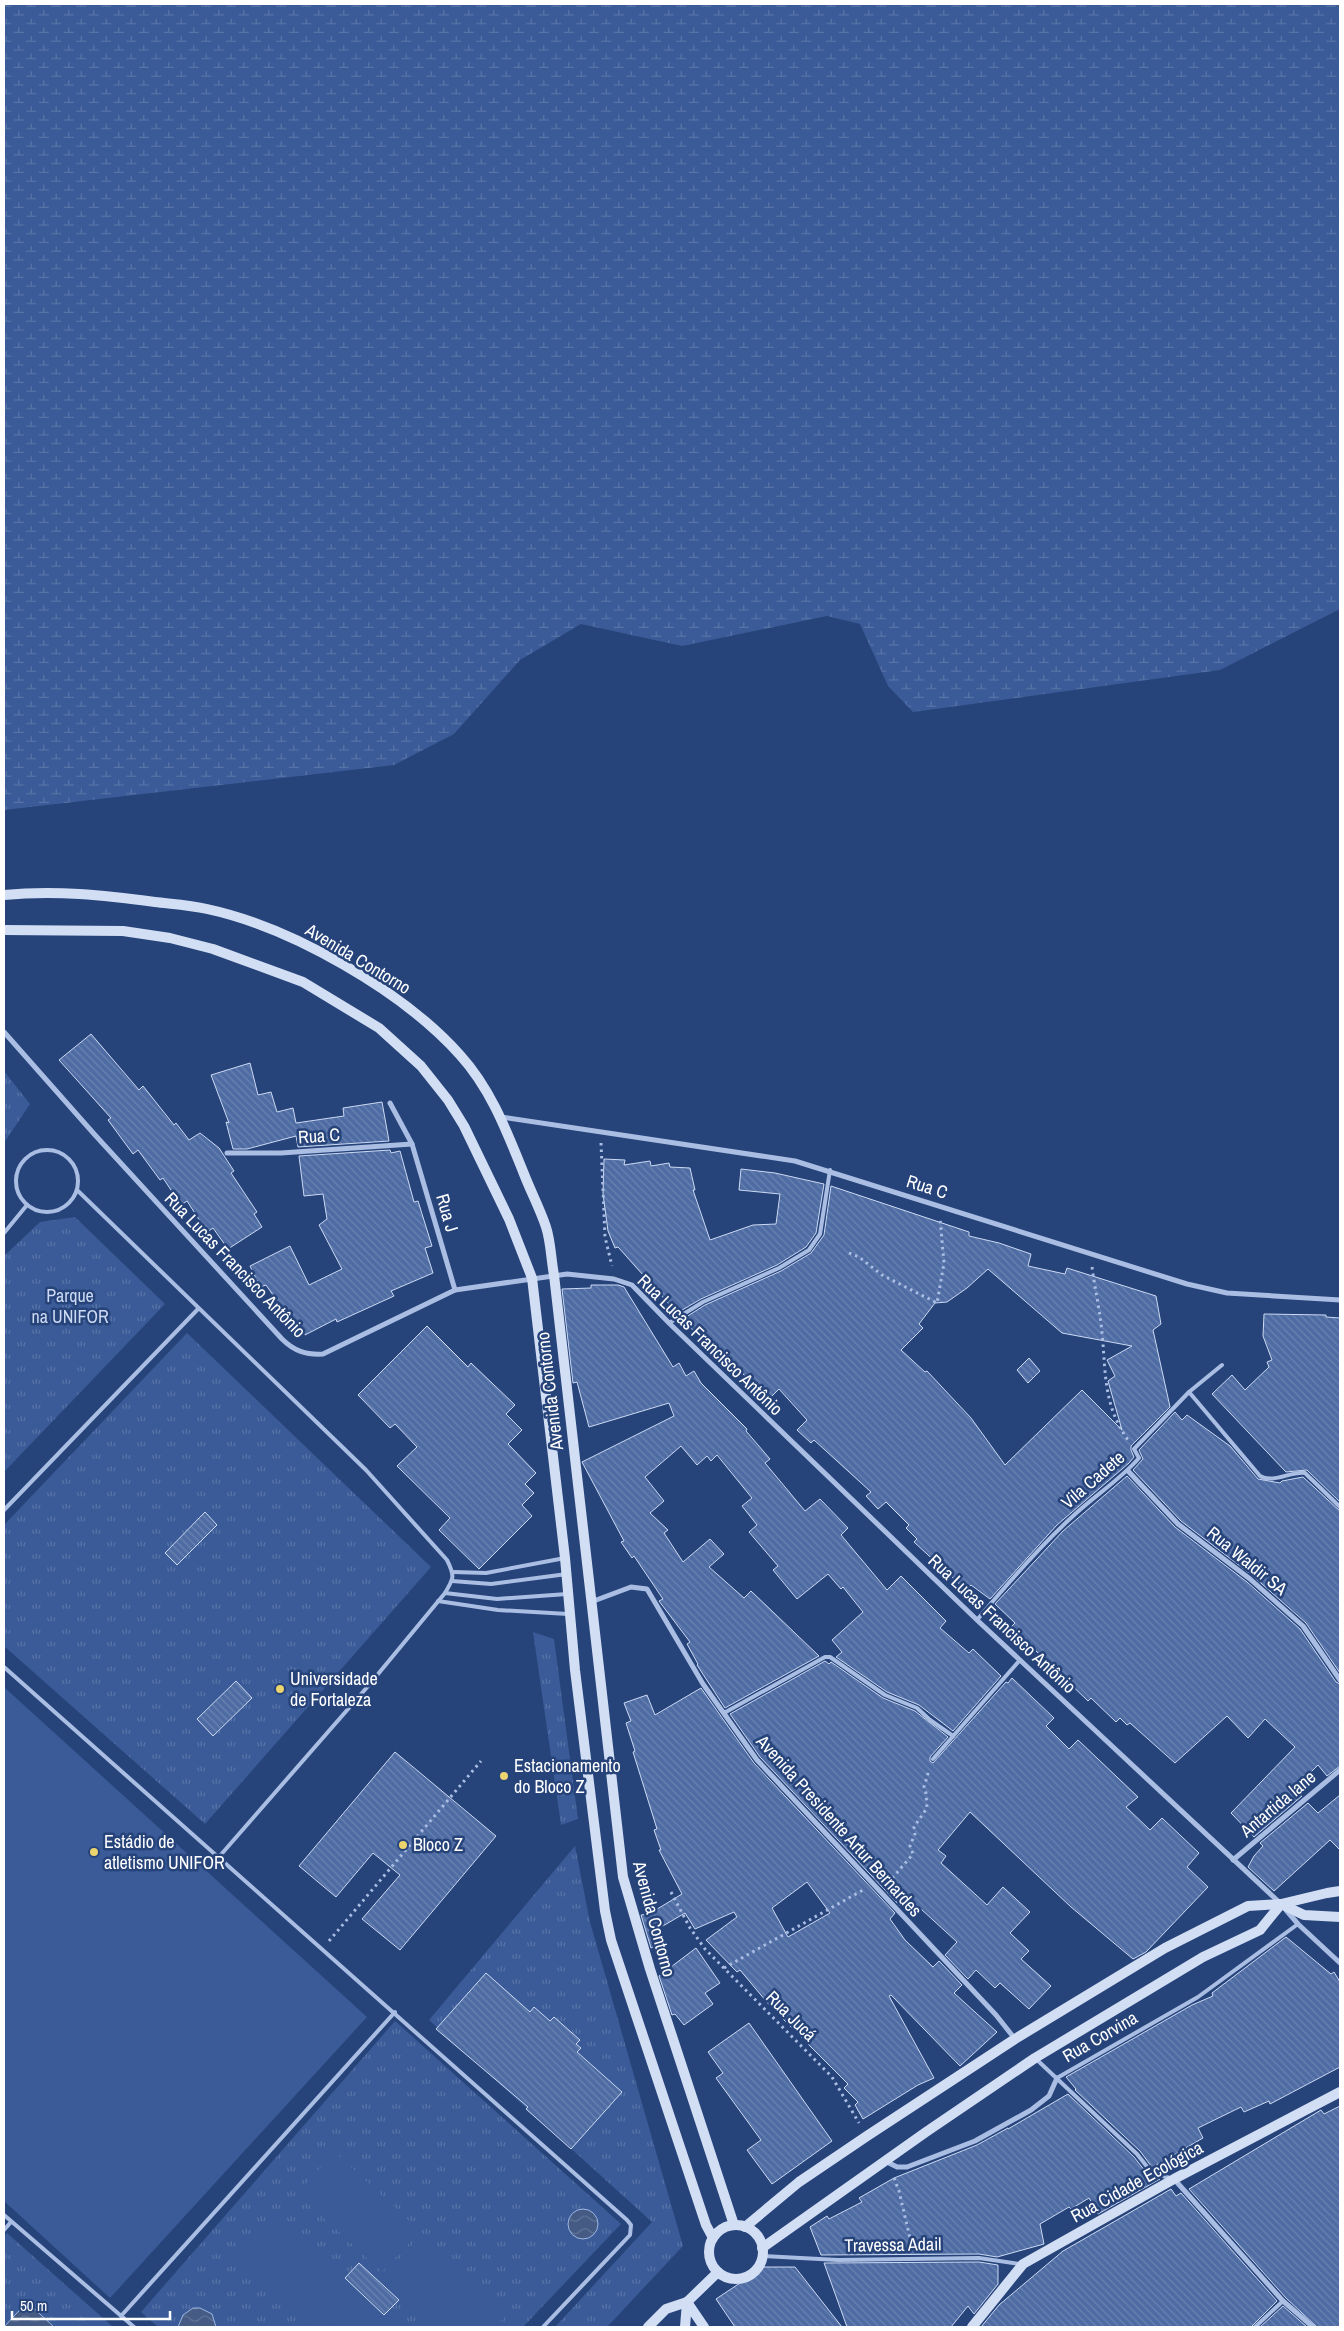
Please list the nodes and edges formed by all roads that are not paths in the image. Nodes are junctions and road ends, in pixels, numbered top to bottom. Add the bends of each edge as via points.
1 (4, 895) edge
2 (4, 930) edge
3 (4, 1032) edge
4 (390, 1103) dead end
5 (501, 1117) junction
6 (412, 1144) junction
7 (227, 1153) dead end
8 (830, 1170) junction
9 (77, 1190) junction
10 (27, 1205) junction
11 (4, 1233) edge
12 (554, 1275) junction
13 (532, 1278) junction
14 (455, 1290) junction
15 (1340, 1300) edge
16 (198, 1309) junction
17 (669, 1324) junction
18 (1222, 1365) dead end
19 (1189, 1392) junction
20 (1128, 1471) junction
21 (1340, 1507) edge
22 (4, 1510) edge
23 (565, 1558) junction
24 (454, 1572) junction
25 (567, 1574) junction
26 (452, 1581) junction
27 (445, 1593) junction
28 (568, 1594) junction
29 (438, 1601) junction
30 (591, 1602) junction
31 (571, 1614) junction
32 (977, 1620) junction
33 (1020, 1660) junction
34 (4, 1667) edge
35 (1340, 1680) edge
36 (724, 1713) junction
37 (953, 1736) junction
38 (934, 1759) road end
39 (1340, 1770) edge
40 (218, 1858) junction
41 (1233, 1860) junction
42 (1340, 1892) edge
43 (1281, 1904) junction
44 (1340, 1917) edge
45 (1298, 1924) junction
46 (1340, 1963) edge
47 (395, 2012) junction
48 (1015, 2039) junction
49 (1035, 2058) junction
50 (1057, 2078) junction
51 (1340, 2092) edge
52 (887, 2162) road end
53 (1174, 2179) junction
54 (4, 2215) edge
55 (11, 2222) junction
56 (734, 2225) junction
57 (746, 2227) junction
58 (4, 2230) edge
59 (713, 2238) junction
60 (762, 2252) junction
61 (1023, 2264) junction
62 (718, 2272) junction
63 (1283, 2301) junction
64 (687, 2302) junction
65 (121, 2316) junction
66 (134, 2327) edge
67 (543, 2327) edge
68 (648, 2327) edge
69 (685, 2327) edge
70 (704, 2327) edge
71 (972, 2327) edge
72 (1256, 2327) edge
73 (1313, 2327) edge

1 - 5 street, Avenida Contorno via 34,892 99,895 207,909 292,938 355,972 412,1010 460,1055
2 - 13 street, Avenida Contorno via 123,931 187,942 303,982 379,1028 421,1066 464,1126 509,1219
3 - 14 street, Rua Lucas Francisco Antônio via 290,1347 323,1354
4 - 6 street, Rua J
5 - 8 street, Rua C via 795,1161
5 - 12 street, Avenida Contorno via 546,1228
6 - 7 street, Rua C
6 - 14 street, Rua J
8 - 15 street, Rua C via 1158,1275 1227,1293
8 - 17 lane via 820,1234 808,1250 779,1268 703,1302
9 - 10 lane via 72,1200 56,1211 36,1210
9 - 10 lane via 77,1174 71,1160 52,1149 41,1150 23,1160 16,1179 16,1188
9 - 16 lane
10 - 11 lane
12 - 13 street, Rua Lucas Francisco Antônio
12 - 17 street, Rua Lucas Francisco Antônio via 614,1279 632,1285
12 - 30 street, Avenida Contorno
13 - 14 street, Rua Lucas Francisco Antônio
13 - 23 street, Avenida Contorno
16 - 22 lane
16 - 24 lane via 366,1470 447,1560
17 - 32 street, Rua Lucas Francisco Antônio
18 - 19 lane, Vila Cadete
19 - 20 lane, Vila Cadete via 1134,1449 1139,1458
19 - 21 lane via 1260,1476 1267,1479 1306,1473
20 - 32 lane, Vila Cadete via 1079,1510 1035,1553
20 - 35 street, Rua Waldir SA via 1178,1524 1250,1579 1303,1626
23 - 24 lane via 486,1573
23 - 25 street, Avenida Contorno
24 - 26 lane
25 - 26 lane via 491,1584
25 - 28 street, Avenida Contorno
26 - 27 lane
27 - 28 lane via 497,1599
27 - 29 lane
28 - 31 street, Avenida Contorno
29 - 31 lane via 498,1610
29 - 40 lane
30 - 36 street, Avenida Presidente Artur Bernardes via 631,1587 647,1589 679,1646
30 - 56 street, Avenida Contorno via 612,1794 629,1902
31 - 59 street, Avenida Contorno via 611,1940
32 - 33 street, Rua Lucas Francisco Antônio
33 - 37 lane
33 - 41 street, Rua Lucas Francisco Antônio
34 - 40 lane
36 - 37 lane via 781,1680 830,1657 886,1694 917,1708
36 - 48 street, Avenida Presidente Artur Bernardes via 757,1760
37 - 38 lane
39 - 41 street, Antartida lane
40 - 47 lane
41 - 43 street, Rua Lucas Francisco Antônio
42 - 43 street
43 - 44 street via 1304,1915
43 - 45 street, Rua Lucas Francisco Antônio
43 - 48 street via 1248,1906 1165,1948
43 - 49 street via 1260,1930 1203,1957
45 - 46 street, Rua Lucas Francisco Antônio
45 - 50 lane, Rua Corvina via 1198,1998
47 - 65 lane
47 - 67 lane via 631,2225 630,2235
48 - 57 street via 799,2182
49 - 50 lane
49 - 60 street via 926,2132
50 - 52 street, Rua Corvina via 1049,2096 1031,2110 975,2141 908,2167 897,2167
50 - 53 lane via 1137,2154 1152,2173
51 - 53 street, Rua Cidade Ecológica
53 - 61 street, Rua Cidade Ecológica
53 - 63 street
54 - 55 lane
55 - 58 lane
55 - 65 lane
56 - 57 street
56 - 59 street via 722,2229
57 - 60 street via 756,2234
59 - 62 street via 709,2249 710,2261
60 - 61 lane, Travessa Adail via 838,2260 979,2258
60 - 62 street via 759,2267 750,2276 726,2278
61 - 71 street, Rua Cidade Ecológica
62 - 64 street
63 - 72 lane
63 - 73 street
64 - 68 street via 666,2309
64 - 69 street
64 - 70 street
65 - 66 lane

